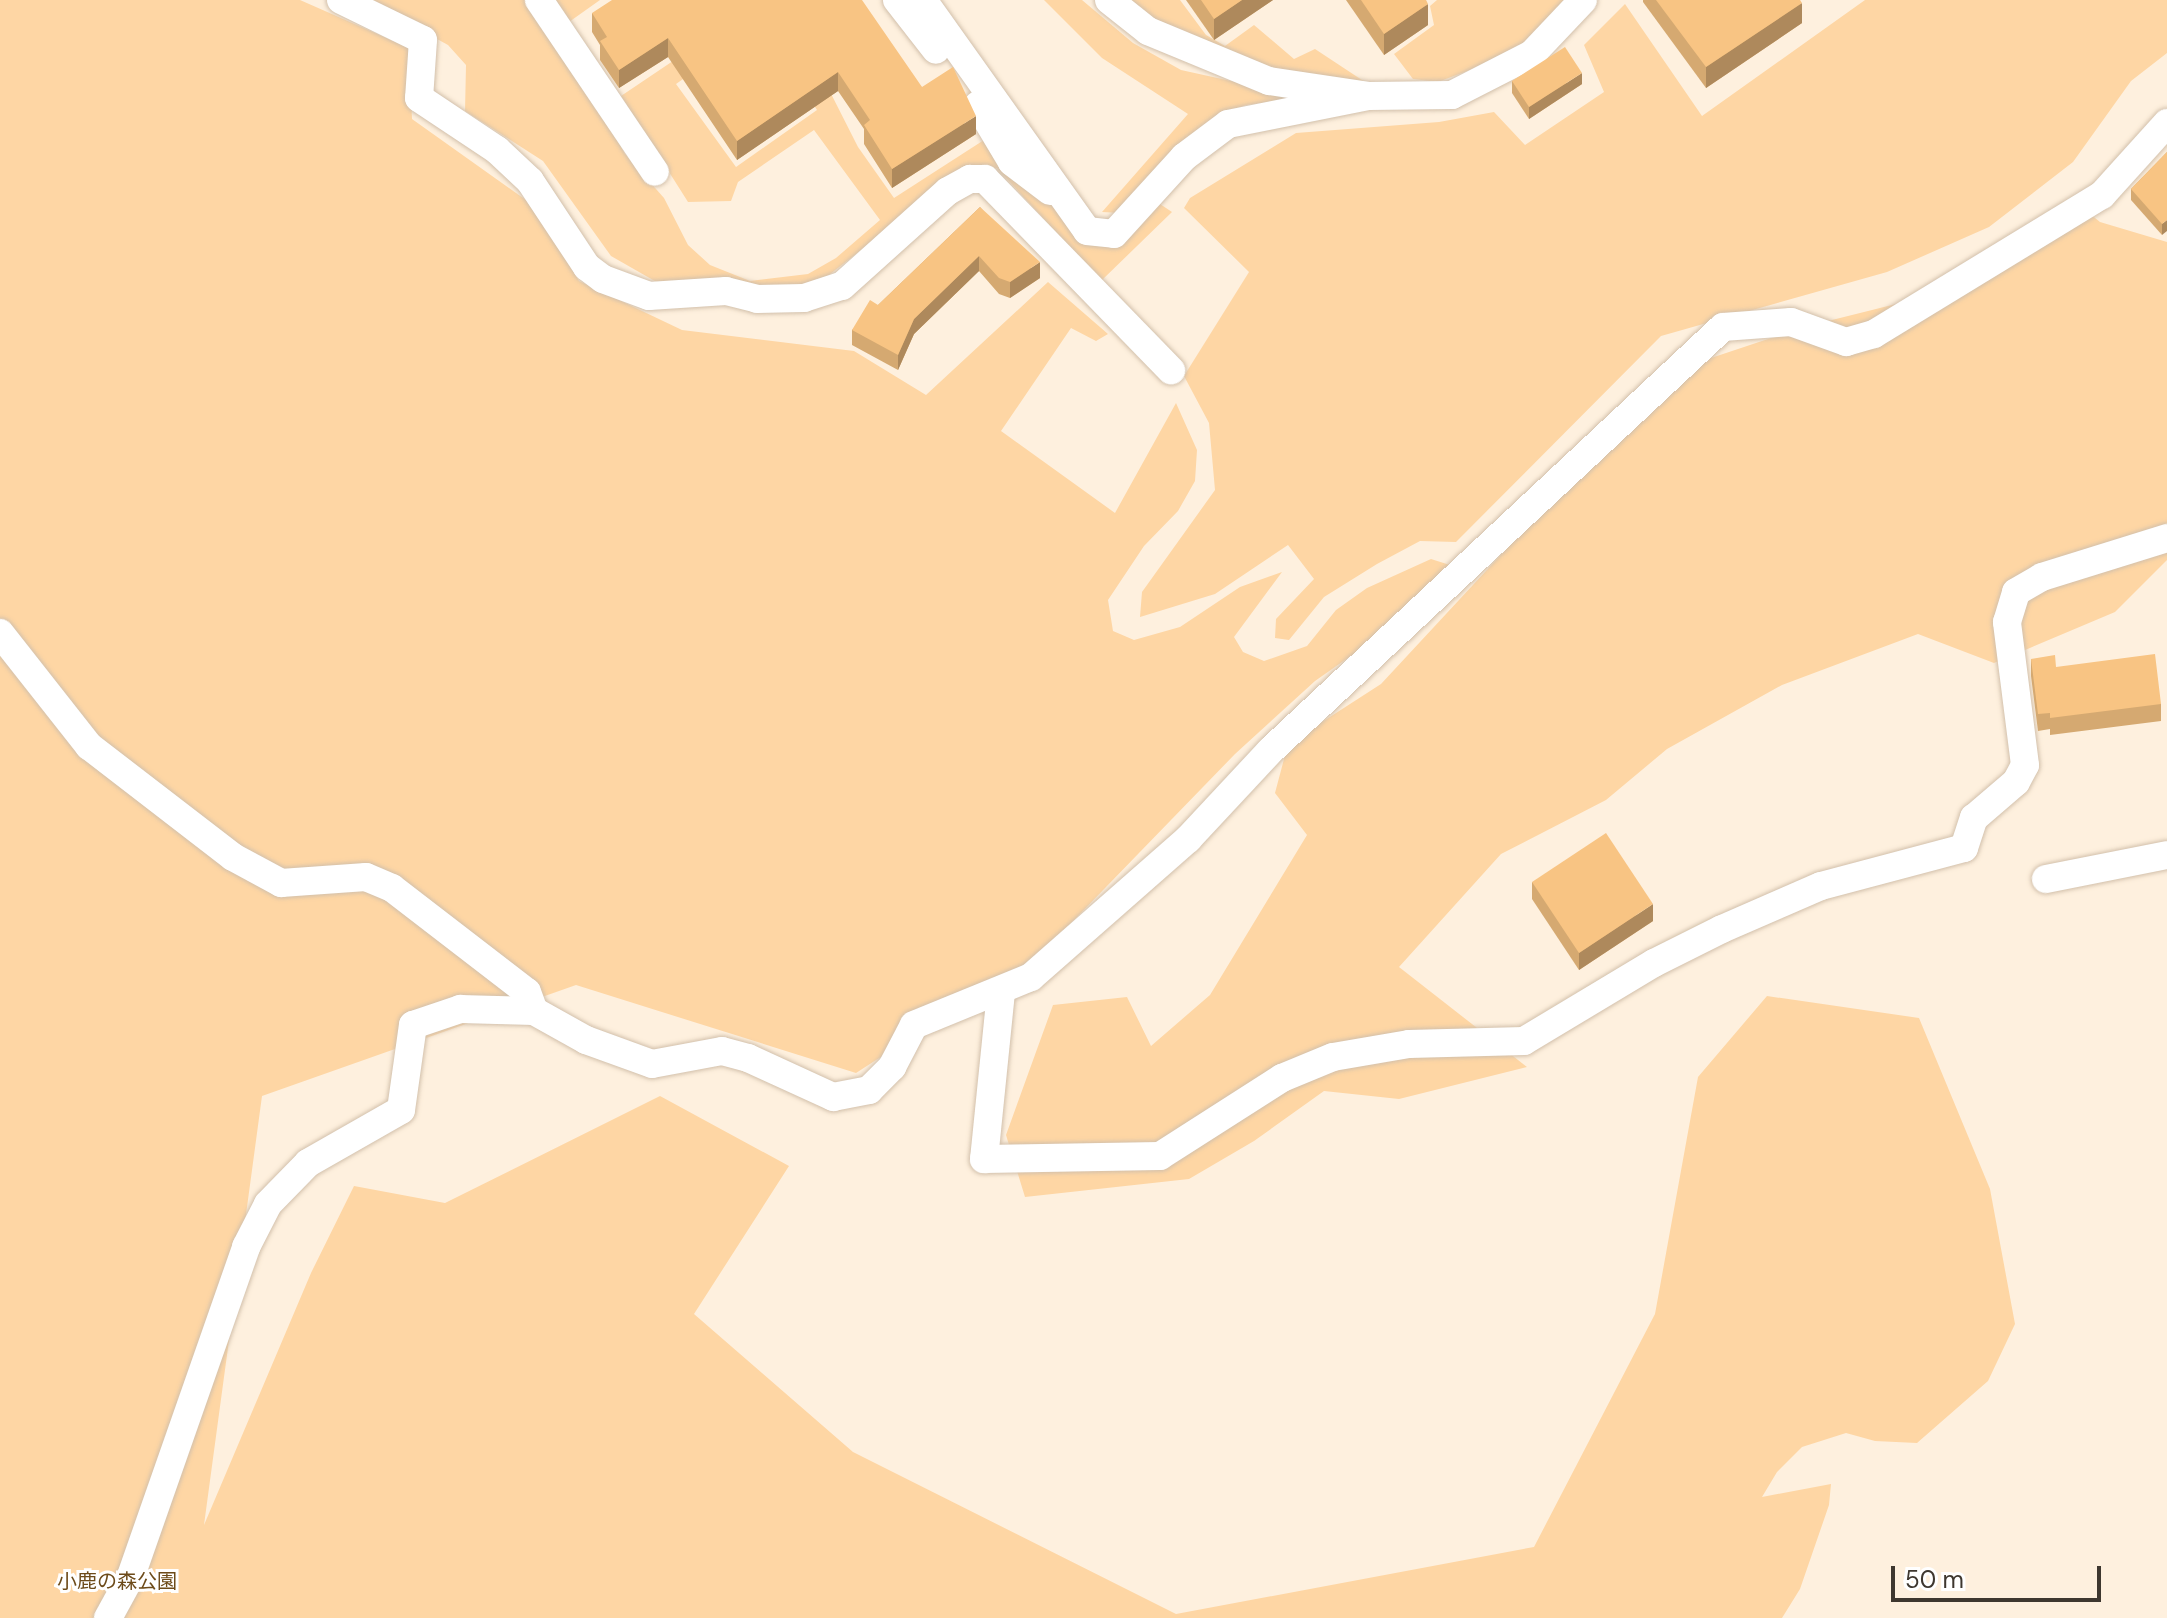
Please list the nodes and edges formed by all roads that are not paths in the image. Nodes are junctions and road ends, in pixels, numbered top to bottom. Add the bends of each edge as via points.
1 (341, 0) edge
2 (539, 0) edge
3 (897, 0) edge
4 (923, 0) edge
5 (1109, 0) edge
6 (1583, 0) edge
7 (1368, 96) junction
8 (2167, 123) edge
9 (655, 172) dead end
10 (1076, 214) junction
11 (1171, 370) dead end
12 (2167, 538) edge
13 (0, 633) edge
14 (2167, 855) edge
15 (2046, 879) dead end
16 (1001, 992) junction
17 (534, 1011) junction
18 (108, 1618) edge

1 - 11 street via 423,40 419,98 497,150 530,181 587,267 603,279 649,296 726,291 757,299 804,298 842,286 948,191 970,179 985,179
2 - 9 street
3 - 10 street via 979,107 1012,162
4 - 10 street
5 - 7 street via 1148,31 1269,81
6 - 7 street via 1532,54 1452,95
7 - 10 street via 1228,124 1184,157 1114,234 1087,231
8 - 16 street via 2102,195 1874,334 1846,342 1791,322 1723,327 1270,751 1188,839 1031,977
12 - 16 street via 2042,577 2016,592 2007,622 2025,765 2016,782 1974,818 1964,848 1821,886 1722,929 1524,1041 1409,1044 1333,1057 1282,1078 1160,1156 984,1159
13 - 17 street via 89,746 233,857 281,883 366,877 392,888 527,992
14 - 15 street
16 - 17 street via 930,1014 914,1025 892,1067 869,1090 851,1097 833,1097 722,1051 652,1064 626,1057
17 - 18 street via 460,1009 413,1025 401,1110 308,1163 268,1204 246,1247 131,1576

